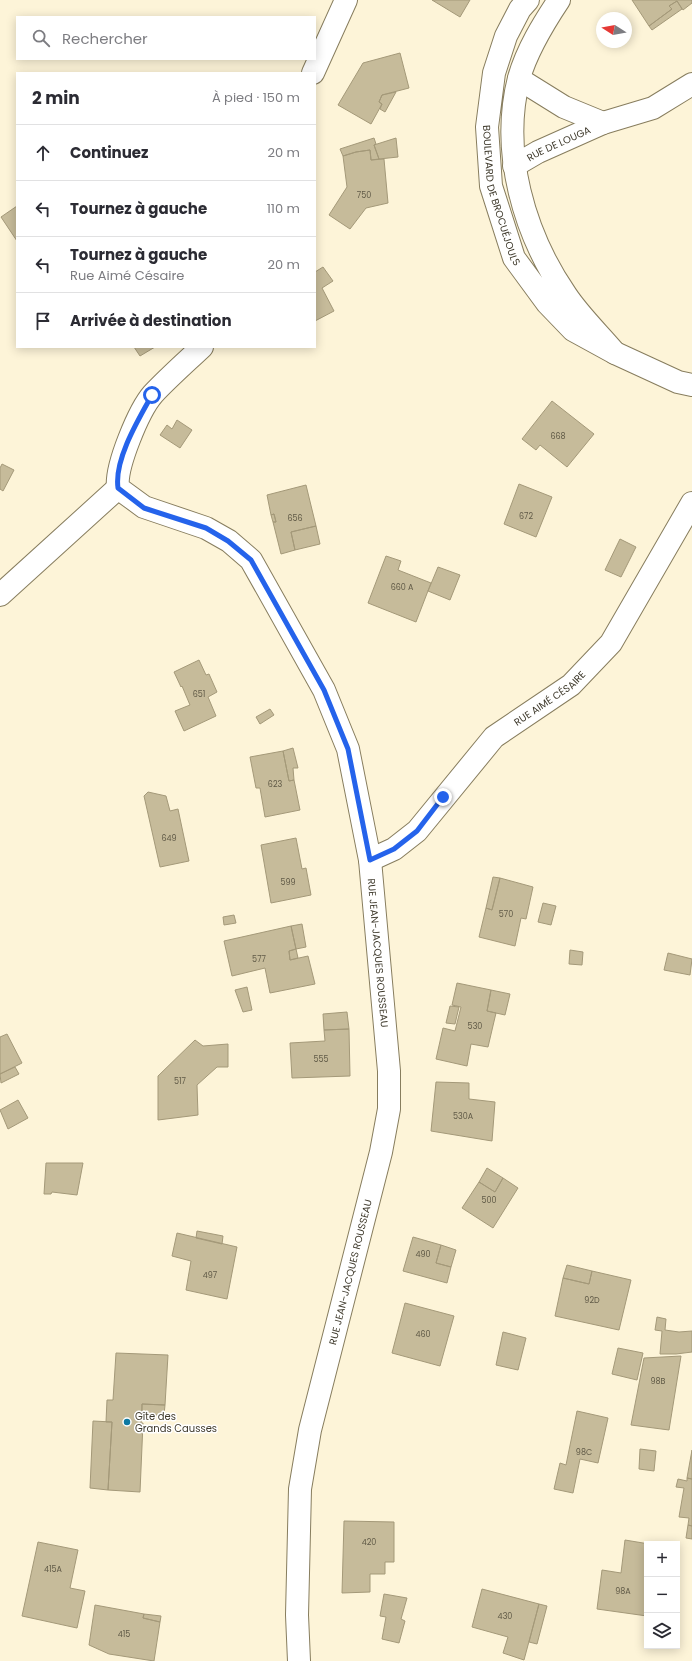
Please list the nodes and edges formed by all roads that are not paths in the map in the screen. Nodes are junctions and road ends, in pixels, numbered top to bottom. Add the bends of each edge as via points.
1 (346, 0) edge
2 (528, 0) edge
3 (559, 0) edge
4 (313, 72) edge
5 (519, 78) junction
6 (692, 84) edge
7 (603, 123) junction
8 (514, 166) junction
9 (201, 348) edge
10 (615, 353) junction
11 (692, 385) edge
12 (118, 488) junction
13 (692, 503) edge
14 (0, 595) edge
15 (370, 860) junction
16 (299, 1661) edge

1 - 4 street
2 - 10 street, BOULEVARD DE BROCUÉJOULS via 520,9 506,36 494,73 487,127 491,186 514,258 572,330
3 - 5 street, BOULEVARD DE BROCUÉJOULS via 541,26
5 - 7 street, RUE DE LOUGA via 564,107
5 - 8 street, BOULEVARD DE BROCUÉJOULS via 513,122
6 - 7 street, RUE DE LOUGA via 653,108
7 - 8 street, RUE DE LOUGA via 538,152
8 - 10 street, BOULEVARD DE BROCUÉJOULS via 527,222 546,262 566,296
9 - 12 street via 152,395 132,430 122,458
10 - 11 street, BOULEVARD DE BROCUÉJOULS via 678,382
12 - 14 street
12 - 15 street, RUE JEAN-JACQUES ROUSSEAU via 144,508 206,528 228,541 251,560 324,690 348,749
13 - 15 street, RUE AIMÉ CÉSAIRE via 611,643 571,685 494,737 417,831 394,849
15 - 16 street, RUE JEAN-JACQUES ROUSSEAU via 390,1071 389,1109 381,1152 310,1430 300,1489 297,1615

